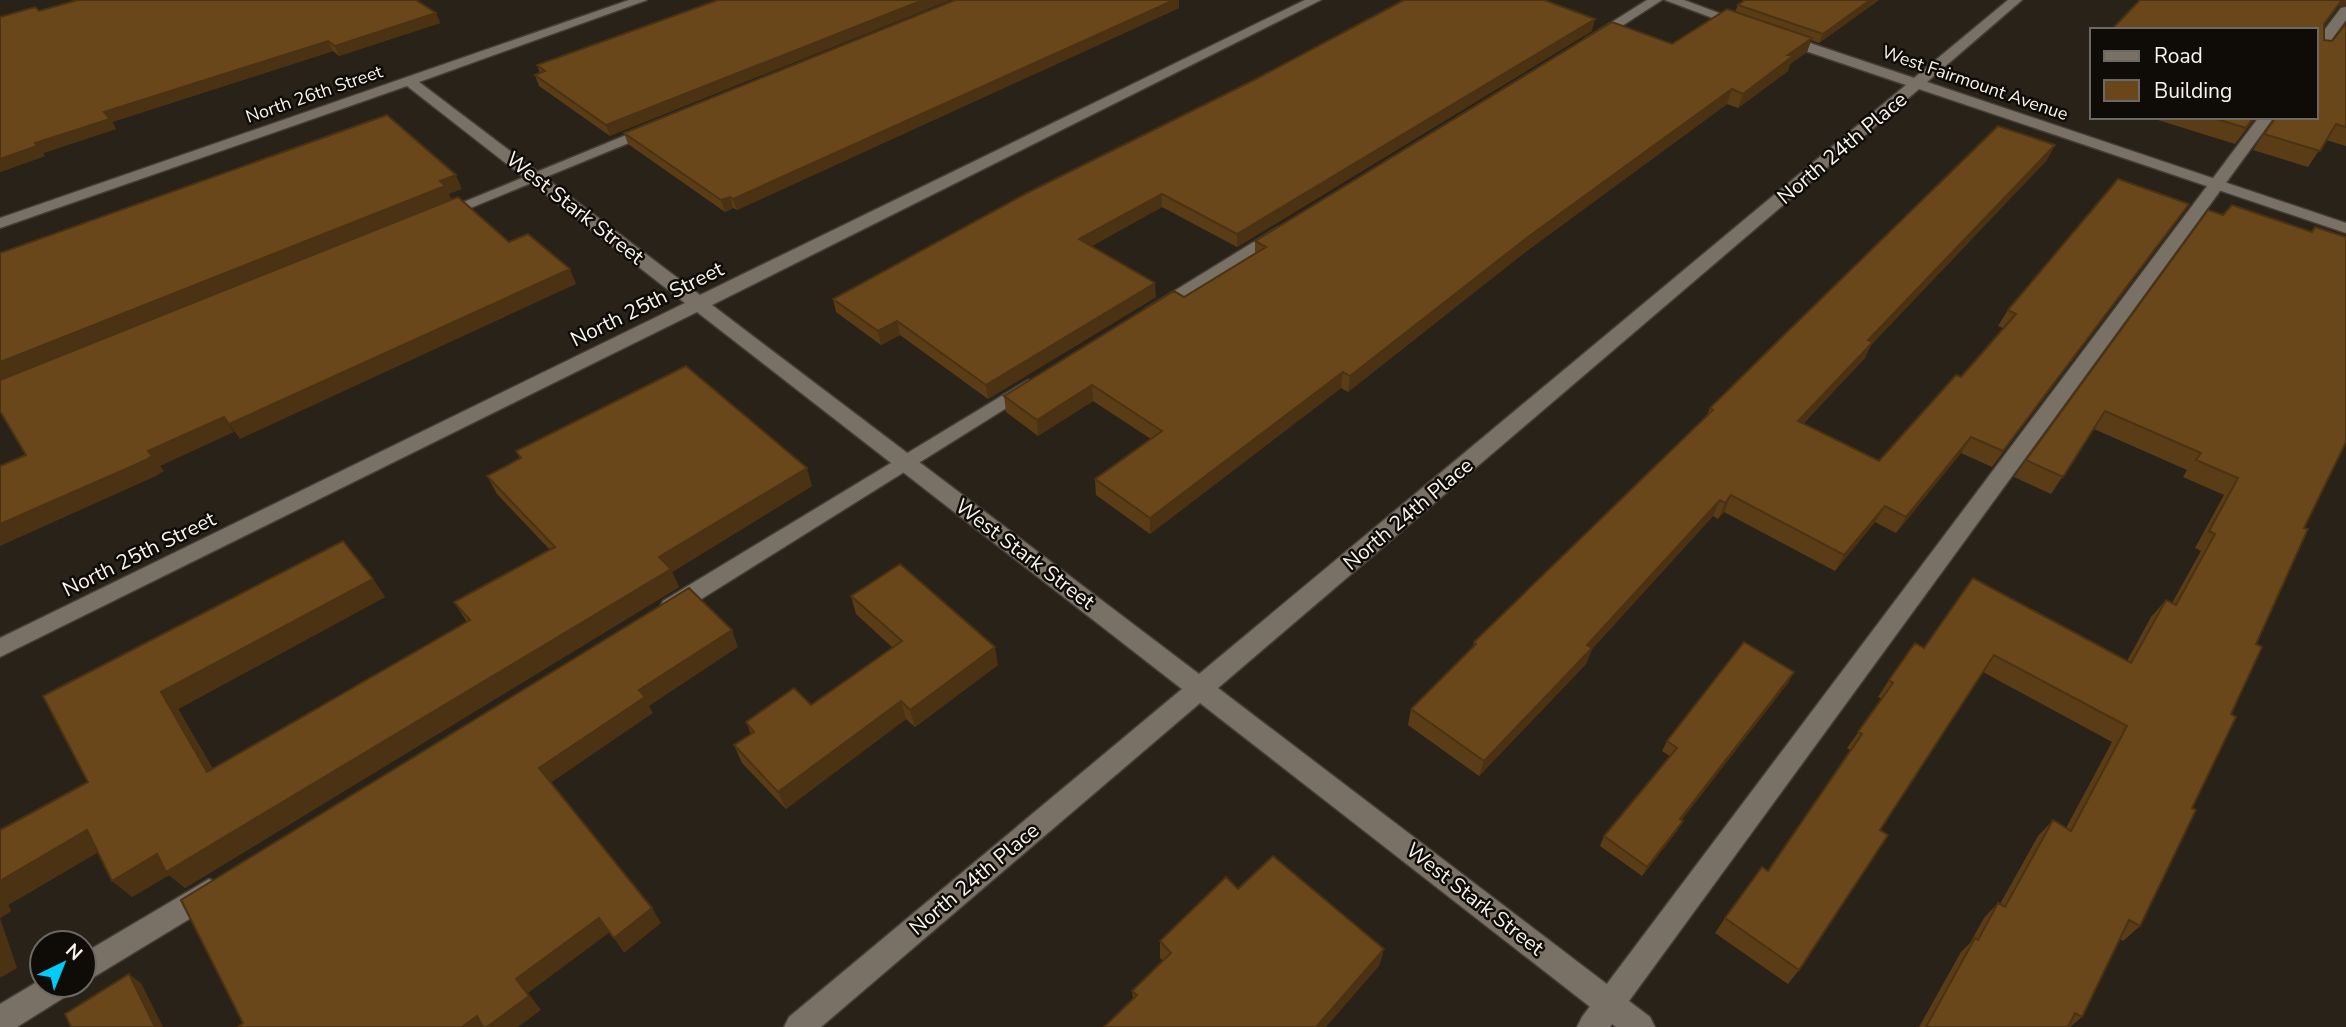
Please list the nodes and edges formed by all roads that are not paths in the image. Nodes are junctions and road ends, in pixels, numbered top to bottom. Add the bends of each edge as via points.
1 (641, 0) edge
2 (1315, 0) edge
3 (1656, 0) edge
4 (1671, 0) edge
5 (2016, 0) edge
6 (2346, 10) edge
7 (2318, 48) edge
8 (1572, 51) edge
9 (409, 81) junction
10 (1918, 84) junction
11 (2266, 119) edge
12 (671, 121) edge
13 (535, 176) junction
14 (2217, 185) junction
15 (1298, 220) edge
16 (0, 223) edge
17 (420, 223) edge
18 (2346, 228) edge
19 (698, 304) junction
20 (1131, 323) edge
21 (1048, 374) edge
22 (905, 463) junction
23 (649, 621) edge
24 (0, 648) edge
25 (1200, 688) junction
26 (225, 882) edge
27 (98, 960) edge
28 (35, 999) edge
29 (1609, 1003) junction
30 (0, 1021) edge
31 (799, 1027) edge
32 (1592, 1027) edge
33 (1640, 1027) edge

1 - 9 street, North 26th Street
2 - 19 street, North 25th Street
3 - 8 street
4 - 10 street, West Fairmount Avenue
5 - 10 street, North 24th Place
6 - 7 street
9 - 13 street, West Stark Street
9 - 16 street, North 26th Street
10 - 14 street, West Fairmount Avenue
10 - 25 street, North 24th Place
11 - 14 street
12 - 13 street
13 - 17 street
13 - 19 street, West Stark Street
14 - 18 street, West Fairmount Avenue
14 - 29 street
15 - 20 street
19 - 22 street, West Stark Street
19 - 24 street, North 25th Street
21 - 22 street
22 - 23 street
22 - 25 street, West Stark Street
25 - 29 street, West Stark Street
25 - 31 street, North 24th Place
26 - 27 street
28 - 30 street
29 - 32 street
29 - 33 street, West Stark Street

